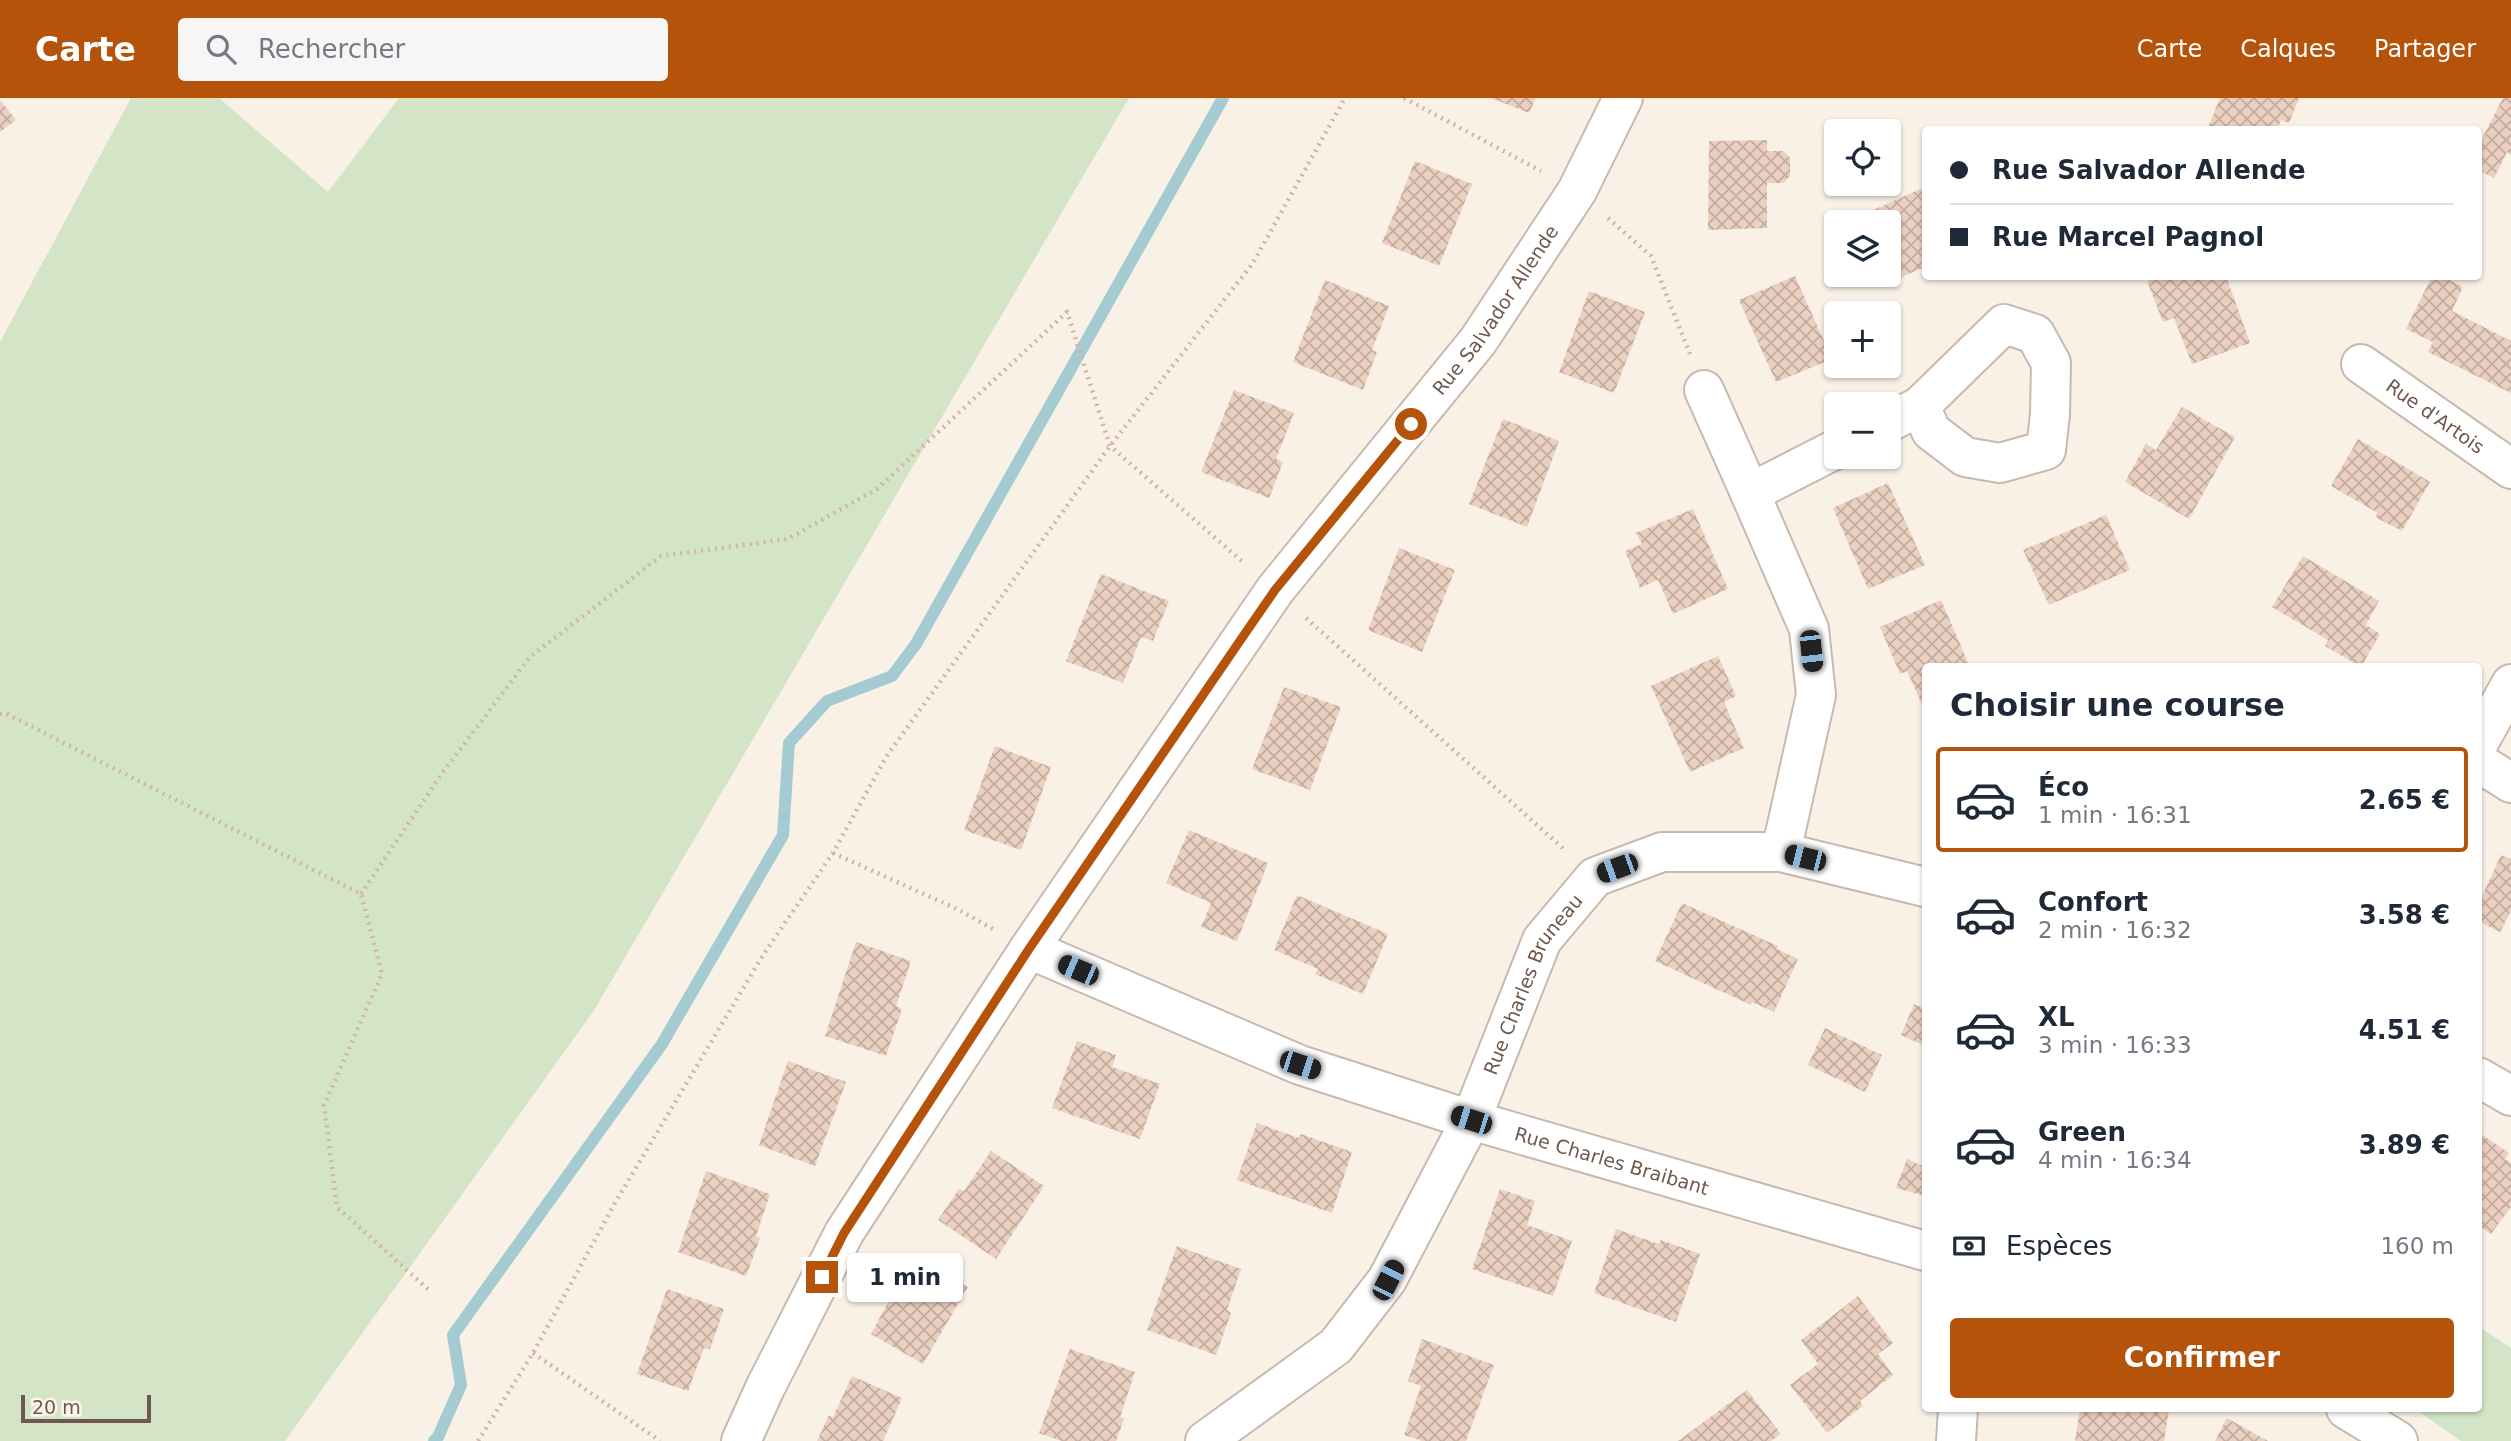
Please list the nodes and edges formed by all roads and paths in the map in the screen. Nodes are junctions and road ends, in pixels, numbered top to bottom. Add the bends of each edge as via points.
1 (1345, 98) edge
2 (1404, 98) edge
3 (1623, 98) edge
4 (1577, 191) junction
5 (2361, 364) dead end
6 (1704, 390) joint
7 (1110, 446) junction
8 (1824, 455) edge
9 (2511, 469) edge
10 (1750, 493) junction
11 (1275, 590) junction
12 (2511, 684) edge
13 (0, 714) edge
14 (2482, 737) edge
15 (2482, 765) edge
16 (2511, 783) edge
17 (1782, 852) junction
18 (833, 853) junction
19 (1595, 877) junction
20 (1922, 886) edge
21 (360, 894) junction
22 (1029, 949) junction
23 (2482, 1078) edge
24 (2511, 1096) edge
25 (1471, 1120) junction
26 (1922, 1250) edge
27 (429, 1290) dead end
28 (533, 1353) junction
29 (1958, 1412) edge
30 (2351, 1412) edge
31 (478, 1441) edge
32 (660, 1441) edge
33 (741, 1441) edge
34 (1205, 1441) edge
35 (1956, 1441) edge
36 (2398, 1441) edge

1 - 7 path via 1253,263
2 - 4 path
3 - 4 street, Rue Salvador Allende
4 - 6 path via 1651,256
4 - 11 street, Rue Salvador Allende via 1478,341
5 - 9 street, Rue d'Artois
6 - 10 street
7 - 11 path
7 - 18 path via 886,757
7 - 21 path via 1066,312 877,489 788,539 661,556 530,657 443,772
8 - 10 street
10 - 17 street via 1809,629 1816,695
11 - 19 path
11 - 22 street, Rue Salvador Allende
12 - 14 street
13 - 21 path
15 - 16 street
17 - 19 street, Rue Charles Bruneau via 1662,852
17 - 20 street, Rue Charles Bruneau
18 - 22 path via 957,909
18 - 28 path via 763,955 615,1203
19 - 25 street, Rue Charles Bruneau via 1542,940
21 - 27 path via 382,974 324,1105 337,1207
22 - 25 street, Rue Charles Braibant via 1300,1065
22 - 33 street, Rue Salvador Allende via 844,1233
23 - 24 street
25 - 26 street, Rue Charles Braibant
25 - 34 street, Rue Charles Bruneau via 1388,1280 1336,1346
28 - 31 path
28 - 32 path
29 - 35 street
30 - 36 street

